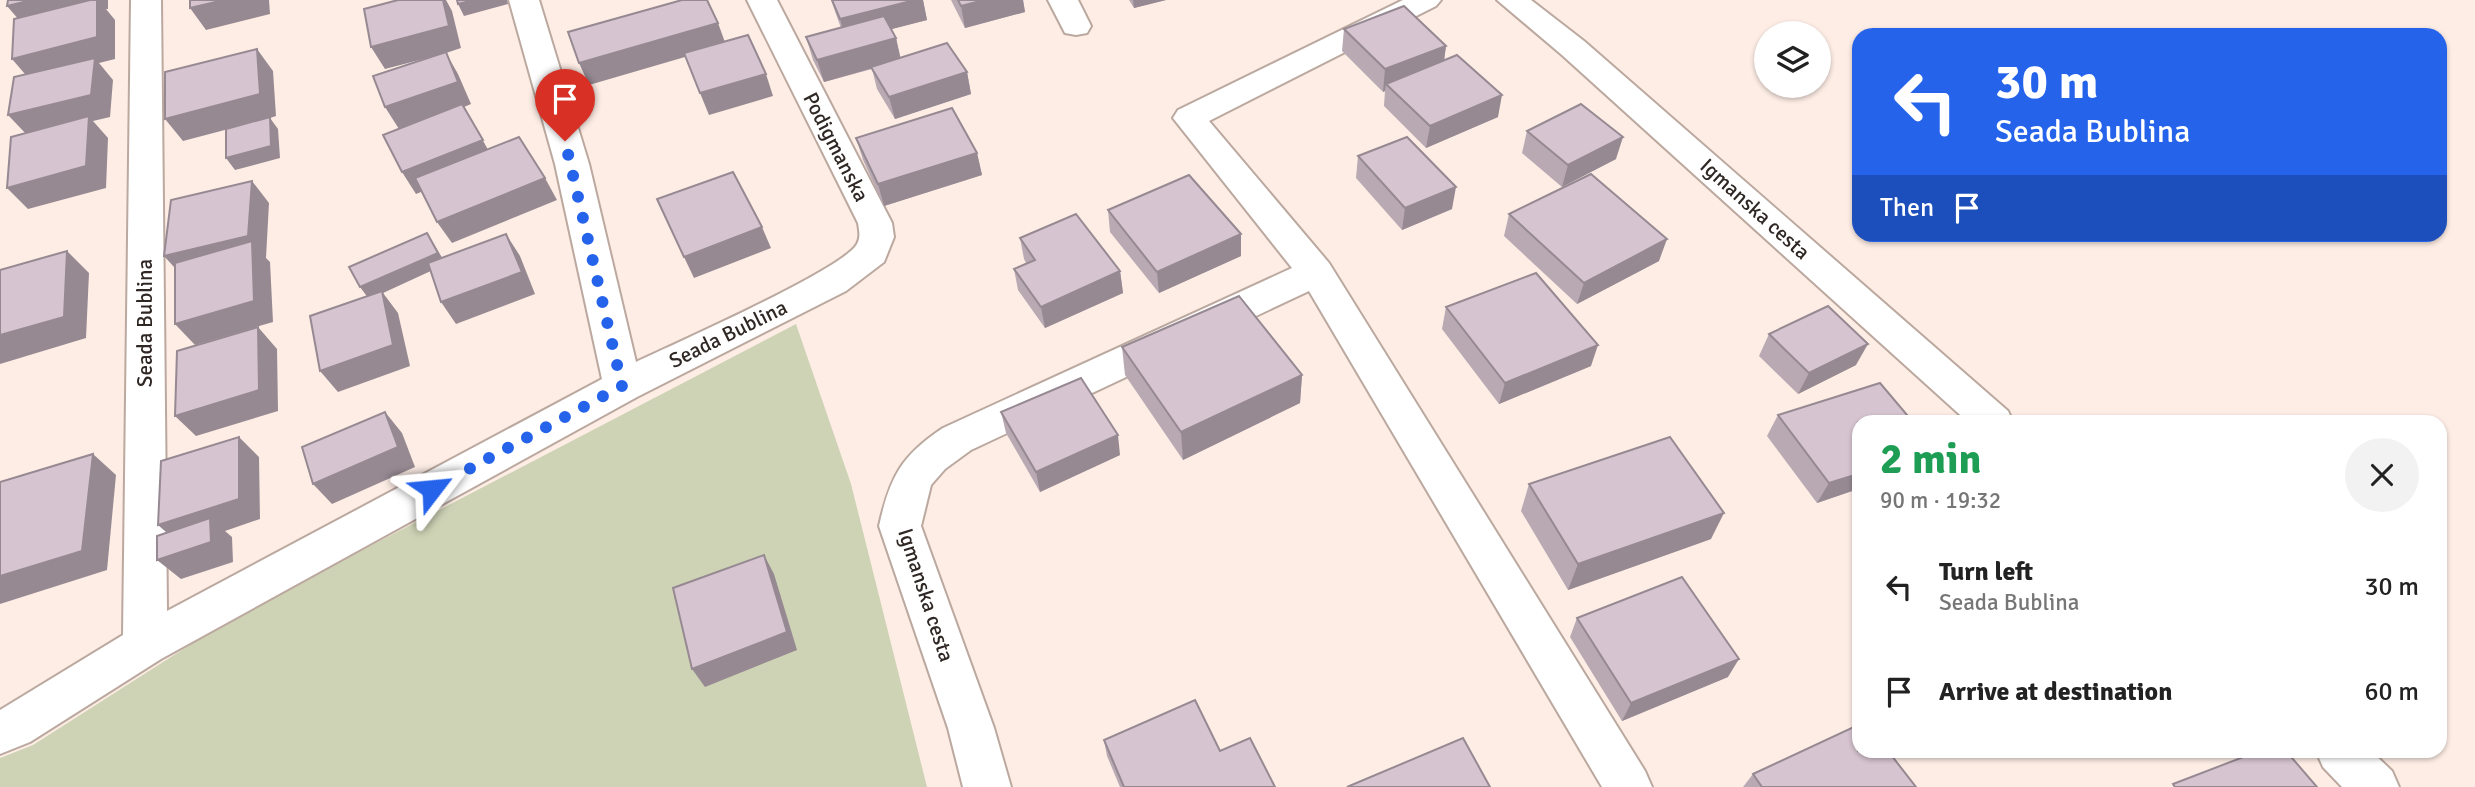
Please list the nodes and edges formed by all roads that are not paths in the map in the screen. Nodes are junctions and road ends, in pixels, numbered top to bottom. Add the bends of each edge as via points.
1 (146, 0) edge
2 (524, 0) edge
3 (762, 0) edge
4 (1426, 0) edge
5 (1512, 0) edge
6 (1316, 272) junction
7 (833, 282) joint
8 (622, 386) junction
9 (1986, 415) edge
10 (145, 645) junction
11 (0, 732) edge
12 (2346, 758) edge
13 (987, 787) edge
14 (1628, 787) edge
15 (2375, 787) edge

1 - 10 street, Seada Bublina
2 - 8 street via 572,164
3 - 7 street, Podigmanska via 875,223 872,253
4 - 6 street via 1189,118
5 - 9 street, Igmanska cesta via 1573,48
6 - 13 street, Igmanska cesta via 957,439 920,463 900,526
6 - 14 street
7 - 8 street, Seada Bublina
8 - 10 street, Seada Bublina
10 - 11 street, Seada Bublina
12 - 15 street

